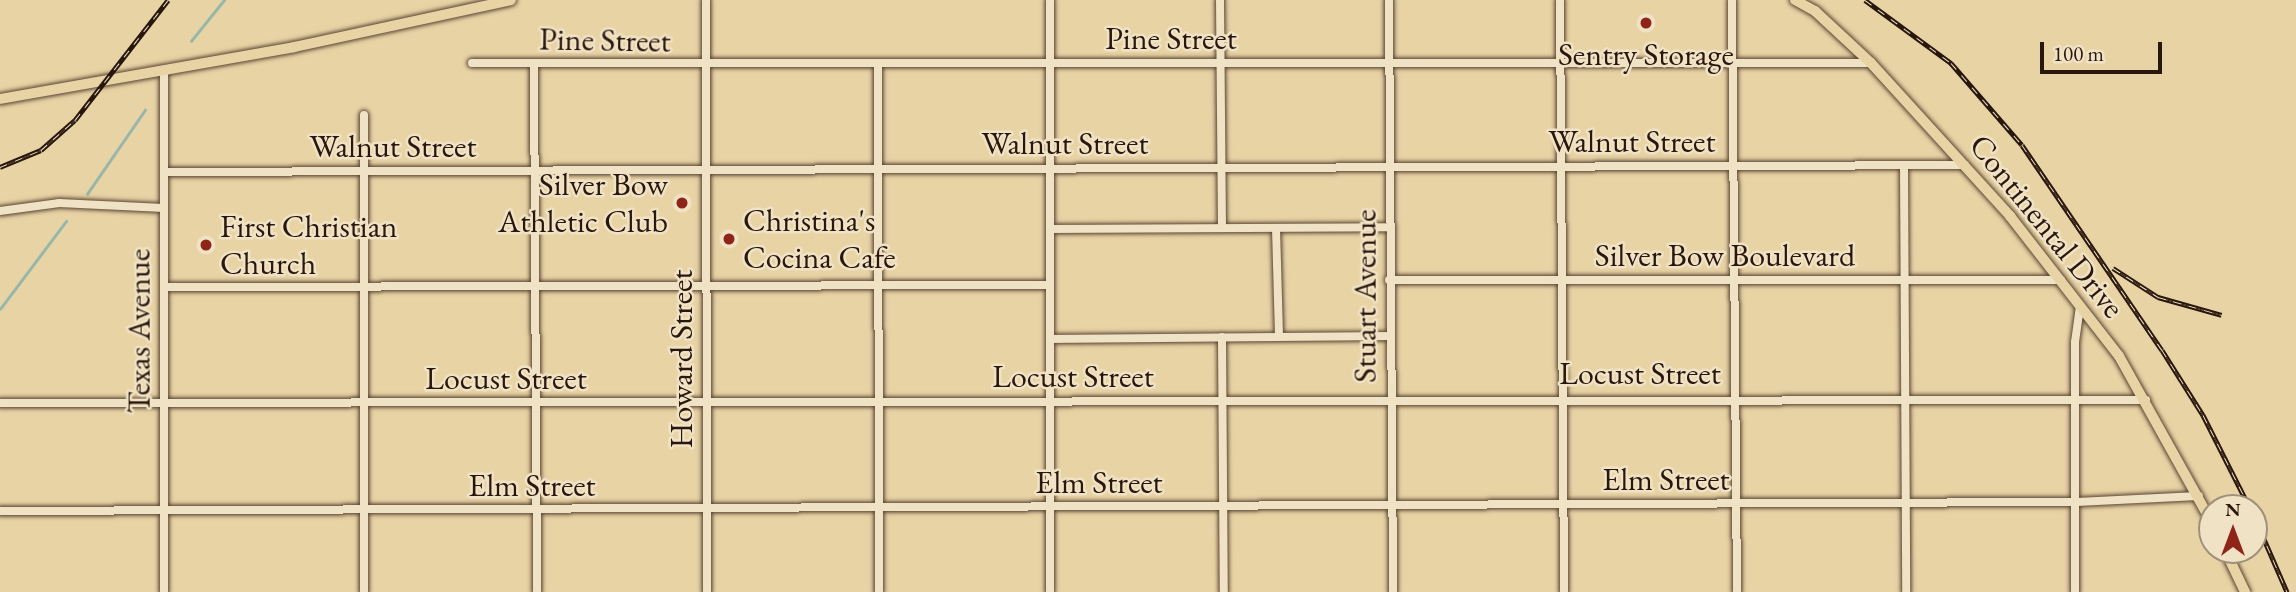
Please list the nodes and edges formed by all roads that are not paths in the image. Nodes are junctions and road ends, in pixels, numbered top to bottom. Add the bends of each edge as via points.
1 (511, 0) edge
2 (706, 0) edge
3 (1050, 0) edge
4 (1220, 0) edge
5 (1389, 0) edge
6 (1560, 0) edge
7 (1732, 0) edge
8 (1795, 0) edge
9 (1733, 61) junction
10 (1221, 62) junction
11 (1389, 62) junction
12 (1561, 62) junction
13 (472, 63) dead end
14 (534, 63) junction
15 (1051, 63) junction
16 (1871, 63) junction
17 (707, 65) junction
18 (878, 65) junction
19 (164, 71) junction
20 (0, 99) edge
21 (364, 115) dead end
22 (1734, 165) junction
23 (1903, 165) junction
24 (1965, 165) junction
25 (1221, 166) junction
26 (1389, 166) junction
27 (1562, 166) junction
28 (1051, 167) junction
29 (705, 168) junction
30 (877, 168) junction
31 (536, 170) junction
32 (364, 171) junction
33 (165, 172) junction
34 (164, 208) junction
35 (0, 211) edge
36 (1389, 227) junction
37 (1222, 228) junction
38 (1276, 228) junction
39 (1052, 229) junction
40 (1389, 280) junction
41 (1562, 280) junction
42 (1734, 280) junction
43 (1905, 280) junction
44 (2061, 280) junction
45 (877, 284) junction
46 (705, 285) junction
47 (1050, 285) junction
48 (363, 286) junction
49 (536, 286) junction
50 (164, 288) junction
51 (2080, 304) junction
52 (1389, 335) junction
53 (1279, 336) junction
54 (1222, 337) junction
55 (1050, 339) junction
56 (1906, 397) junction
57 (2074, 397) junction
58 (1563, 398) junction
59 (1735, 398) junction
60 (1223, 399) junction
61 (1389, 399) junction
62 (2146, 400) junction
63 (706, 401) junction
64 (878, 401) junction
65 (1049, 401) junction
66 (536, 402) junction
67 (0, 403) edge
68 (163, 403) junction
69 (363, 404) junction
70 (2198, 494) edge
71 (2198, 496) edge
72 (2076, 502) junction
73 (1908, 503) junction
74 (1736, 504) junction
75 (1564, 505) junction
76 (1050, 506) junction
77 (1223, 506) junction
78 (1391, 506) junction
79 (879, 507) junction
80 (706, 508) junction
81 (537, 509) junction
82 (163, 510) junction
83 (364, 510) junction
84 (0, 511) edge
85 (2232, 564) edge
86 (164, 592) edge
87 (364, 592) edge
88 (537, 592) edge
89 (707, 592) edge
90 (879, 592) edge
91 (1050, 592) edge
92 (1224, 592) edge
93 (1393, 592) edge
94 (1564, 592) edge
95 (1737, 592) edge
96 (1906, 592) edge
97 (2076, 592) edge
98 (2245, 592) edge

1 - 19 main road
2 - 17 street, Howard Street
3 - 15 street
4 - 10 street
5 - 11 street, Stuart Avenue
6 - 12 street
7 - 9 street
8 - 16 main road, Continental Drive via 1815,11
9 - 12 street, Pine Street
9 - 16 street, Pine Street
9 - 22 street
10 - 11 street, Pine Street
10 - 15 street, Pine Street
10 - 25 street
11 - 12 street, Pine Street
11 - 26 street, Stuart Avenue
12 - 27 street
13 - 14 street, Pine Street
14 - 17 street, Pine Street
14 - 31 street
15 - 18 street, Pine Street
15 - 28 street
16 - 24 main road, Continental Drive
17 - 18 street, Pine Street
17 - 29 street, Howard Street
18 - 30 street
19 - 20 main road
19 - 33 street, Texas Avenue
21 - 32 street
22 - 23 street, Walnut Street
22 - 27 street, Walnut Street
22 - 42 street
23 - 24 street, Walnut Street
23 - 43 street
24 - 44 main road, Continental Drive
25 - 26 street, Walnut Street
25 - 28 street, Walnut Street
25 - 37 street
26 - 27 street, Walnut Street
26 - 36 street, Stuart Avenue
27 - 41 street
28 - 30 street, Walnut Street
28 - 39 street
29 - 30 street, Walnut Street
29 - 31 street, Walnut Street
29 - 46 street, Howard Street
30 - 45 street
31 - 32 street, Walnut Street
31 - 49 street
32 - 33 street, Walnut Street
32 - 48 street
33 - 34 street, Texas Avenue
34 - 35 street via 60,203
34 - 50 street, Texas Avenue
36 - 38 street
36 - 40 street, Stuart Avenue
37 - 38 street
37 - 39 street
38 - 53 street
39 - 47 street
40 - 41 street, Silver Bow Boulevard
40 - 52 street, Stuart Avenue
41 - 42 street, Silver Bow Boulevard
41 - 58 street
42 - 43 street, Silver Bow Boulevard
42 - 59 street
43 - 44 street, Silver Bow Boulevard
43 - 56 street
44 - 51 main road, Continental Drive
45 - 46 street
45 - 47 street
45 - 64 street
46 - 49 street
46 - 63 street, Howard Street
47 - 55 street
48 - 49 street
48 - 50 street
48 - 69 street
49 - 66 street
50 - 68 street, Texas Avenue
51 - 57 street
51 - 62 main road, Continental Drive
52 - 53 street
52 - 61 street, Stuart Avenue
53 - 54 street
54 - 55 street
54 - 60 street
55 - 65 street
56 - 57 street, Locust Street
56 - 59 street, Locust Street
56 - 73 street
57 - 62 street, Locust Street
57 - 72 street
58 - 59 street, Locust Street
58 - 61 street, Locust Street
58 - 75 street
59 - 74 street
60 - 61 street, Locust Street
60 - 65 street, Locust Street
60 - 77 street
61 - 78 street, Stuart Avenue
62 - 70 main road, Continental Drive
63 - 64 street, Locust Street
63 - 66 street, Locust Street
63 - 80 street, Howard Street
64 - 65 street, Locust Street
64 - 79 street
65 - 76 street
66 - 69 street, Locust Street
66 - 81 street
67 - 68 street, Locust Street
68 - 69 street, Locust Street
68 - 82 street, Texas Avenue
69 - 83 street
71 - 72 street, Elm Street
72 - 73 street, Elm Street
72 - 97 street
73 - 74 street, Elm Street
73 - 96 street
74 - 75 street, Elm Street
74 - 95 street
75 - 78 street, Elm Street
75 - 94 street
76 - 77 street, Elm Street
76 - 79 street, Elm Street
76 - 91 street
77 - 78 street, Elm Street
77 - 92 street
78 - 93 street, Stuart Avenue
79 - 80 street, Elm Street
79 - 90 street
80 - 81 street, Elm Street
80 - 89 street, Howard Street
81 - 83 street, Elm Street
81 - 88 street
82 - 83 street, Elm Street
82 - 84 street, Elm Street
82 - 86 street, Texas Avenue
83 - 87 street
85 - 98 main road

